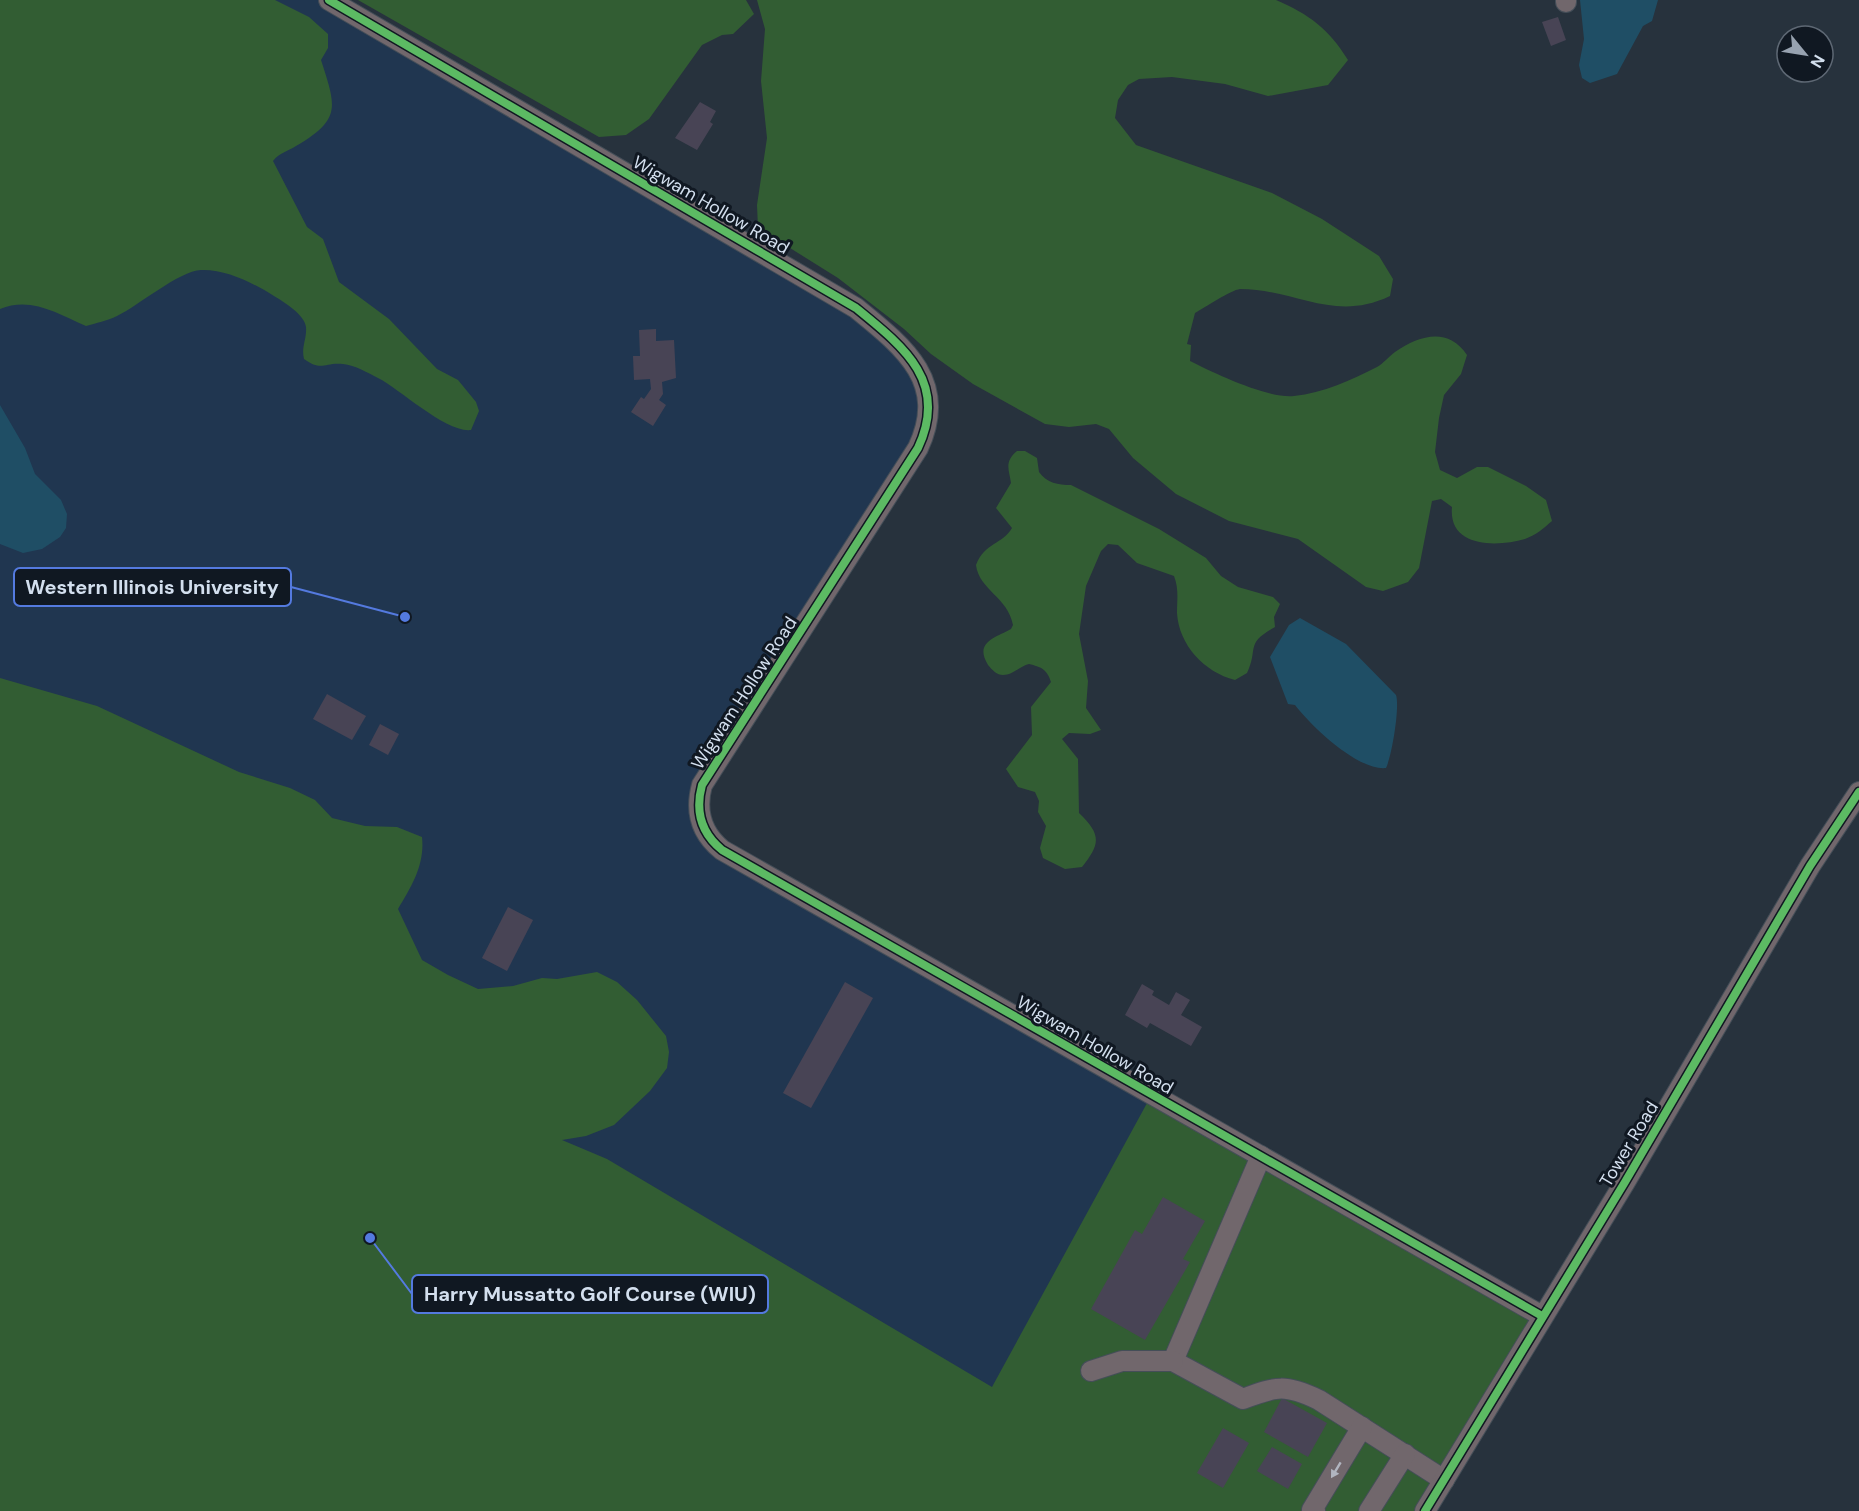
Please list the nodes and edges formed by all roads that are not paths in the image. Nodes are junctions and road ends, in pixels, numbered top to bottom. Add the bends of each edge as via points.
1 (329, 0) edge
2 (1859, 792) edge
3 (1261, 1156) junction
4 (1542, 1316) junction
5 (1173, 1361) junction
6 (1091, 1371) dead end
7 (1362, 1427) junction
8 (1406, 1454) junction
9 (1444, 1480) junction
10 (1315, 1511) edge
11 (1370, 1511) edge
12 (1425, 1511) edge

1 - 3 street, Wigwam Hollow Road via 856,308 895,342 922,373 929,402 918,448 702,785 699,813 713,843
2 - 4 street, Tower Road via 1810,866
3 - 4 street, Wigwam Hollow Road
3 - 5 street
4 - 9 street, Tower Road
5 - 6 street via 1122,1361
5 - 7 street via 1243,1399 1275,1387 1300,1390
7 - 8 street
7 -> 10 street via 1312,1509
8 - 9 street
8 - 11 street
9 - 12 street, Tower Road

